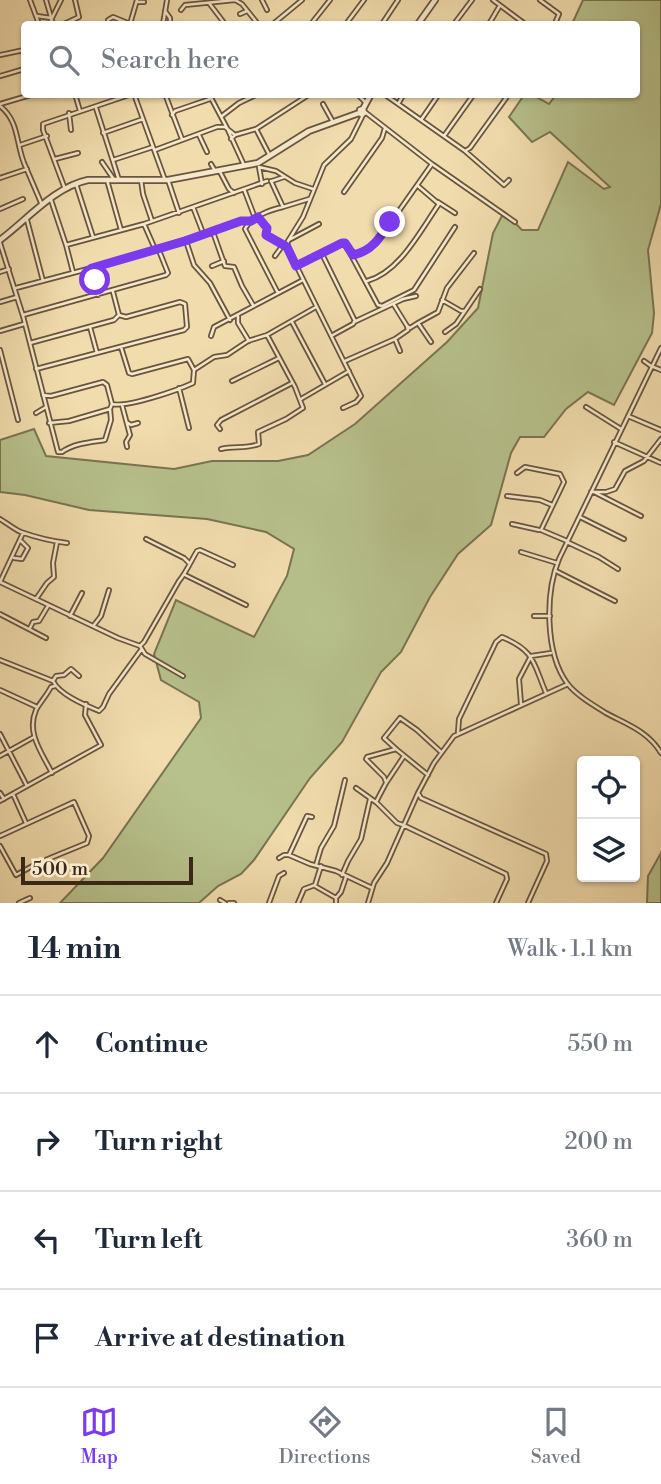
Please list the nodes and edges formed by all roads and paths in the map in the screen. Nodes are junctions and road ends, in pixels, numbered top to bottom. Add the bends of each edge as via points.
1 (30, 0) edge
2 (46, 0) edge
3 (61, 0) edge
4 (75, 0) edge
5 (167, 0) edge
6 (235, 0) edge
7 (262, 0) edge
8 (302, 0) edge
9 (330, 0) edge
10 (364, 0) edge
11 (398, 0) edge
12 (435, 0) edge
13 (472, 0) edge
14 (493, 0) edge
15 (540, 0) edge
16 (137, 1) edge
17 (145, 2) dead end
18 (206, 2) edge
19 (499, 6) junction
20 (181, 10) dead end
21 (267, 10) dead end
22 (165, 11) junction
23 (247, 11) junction
24 (240, 14) dead end
25 (37, 15) junction
26 (38, 21) edge
27 (52, 21) edge
28 (72, 21) edge
29 (131, 21) edge
30 (163, 21) edge
31 (170, 21) edge
32 (222, 21) edge
33 (255, 21) edge
34 (278, 21) edge
35 (313, 21) edge
36 (348, 21) edge
37 (386, 21) edge
38 (422, 21) edge
39 (456, 21) edge
40 (491, 21) edge
41 (520, 21) edge
42 (556, 21) dead end
43 (21, 51) edge
44 (0, 55) edge
45 (21, 70) edge
46 (0, 76) edge
47 (22, 98) edge
48 (76, 98) edge
49 (122, 98) edge
50 (134, 98) edge
51 (166, 98) edge
52 (208, 98) edge
53 (211, 98) edge
54 (250, 98) edge
55 (304, 98) edge
56 (360, 98) edge
57 (368, 98) edge
58 (390, 98) edge
59 (402, 98) edge
60 (436, 98) edge
61 (471, 98) edge
62 (506, 98) edge
63 (366, 103) junction
64 (323, 104) dead end
65 (398, 104) junction
66 (0, 105) edge
67 (96, 108) junction
68 (80, 109) junction
69 (363, 112) junction
70 (68, 115) junction
71 (172, 115) junction
72 (222, 116) junction
73 (421, 120) junction
74 (142, 121) junction
75 (332, 122) junction
76 (226, 127) junction
77 (385, 128) junction
78 (256, 129) junction
79 (71, 130) dead end
80 (103, 133) junction
81 (199, 135) junction
82 (235, 135) junction
83 (47, 136) junction
84 (444, 136) junction
85 (182, 139) junction
86 (231, 139) junction
87 (20, 145) junction
88 (154, 149) junction
89 (465, 151) junction
90 (207, 152) dead end
91 (78, 153) dead end
92 (270, 156) junction
93 (56, 160) junction
94 (113, 161) junction
95 (102, 162) dead end
96 (211, 164) dead end
97 (432, 164) junction
98 (258, 165) junction
99 (244, 166) junction
100 (27, 169) junction
101 (217, 171) junction
102 (284, 177) junction
103 (0, 178) edge
104 (262, 178) junction
105 (107, 180) junction
106 (117, 180) junction
107 (141, 180) junction
108 (166, 180) junction
109 (509, 180) dead end
110 (269, 181) junction
111 (76, 183) junction
112 (262, 184) junction
113 (417, 185) junction
114 (65, 189) junction
115 (229, 189) junction
116 (244, 189) junction
117 (313, 189) junction
118 (344, 192) dead end
119 (234, 193) junction
120 (228, 194) junction
121 (311, 198) junction
122 (23, 199) dead end
123 (51, 200) junction
124 (438, 202) junction
125 (42, 206) junction
126 (193, 207) junction
127 (282, 207) junction
128 (0, 209) edge
129 (178, 213) junction
130 (455, 213) dead end
131 (26, 218) junction
132 (255, 218) junction
133 (152, 220) junction
134 (515, 222) dead end
135 (144, 224) junction
136 (319, 224) dead end
137 (455, 227) dead end
138 (121, 229) junction
139 (295, 231) junction
140 (209, 232) junction
141 (203, 233) junction
142 (297, 236) junction
143 (93, 237) junction
144 (288, 240) junction
145 (185, 241) junction
146 (0, 242) edge
147 (284, 244) junction
148 (66, 245) junction
149 (156, 248) junction
150 (474, 253) dead end
151 (322, 254) junction
152 (353, 255) junction
153 (275, 256) dead end
154 (224, 261) junction
155 (212, 266) dead end
156 (296, 266) junction
157 (92, 268) junction
158 (9, 269) junction
159 (0, 272) edge
160 (73, 273) junction
161 (303, 279) junction
162 (43, 281) junction
163 (367, 281) junction
164 (15, 289) junction
165 (480, 289) dead end
166 (113, 292) junction
167 (278, 293) junction
168 (99, 294) junction
169 (416, 296) dead end
170 (17, 297) junction
171 (442, 300) junction
172 (0, 302) edge
173 (393, 304) junction
174 (253, 305) junction
175 (316, 307) junction
176 (463, 311) junction
177 (119, 314) junction
178 (238, 315) junction
179 (23, 316) junction
180 (230, 320) junction
181 (292, 322) junction
182 (354, 322) junction
183 (418, 323) junction
184 (24, 324) junction
185 (90, 326) junction
186 (408, 328) junction
187 (0, 331) edge
188 (445, 332) dead end
189 (267, 335) junction
190 (211, 336) dead end
191 (332, 336) junction
192 (395, 339) junction
193 (250, 341) junction
194 (431, 342) dead end
195 (30, 343) junction
196 (121, 347) junction
197 (661, 348) edge
198 (0, 350) edge
199 (400, 351) dead end
200 (97, 354) junction
201 (279, 358) junction
202 (345, 361) junction
203 (644, 361) dead end
204 (651, 366) junction
205 (36, 369) junction
206 (194, 370) junction
207 (661, 370) edge
208 (349, 371) junction
209 (232, 381) dead end
210 (292, 383) junction
211 (325, 384) junction
212 (179, 388) junction
213 (43, 395) junction
214 (301, 399) junction
215 (112, 404) junction
216 (122, 405) junction
217 (46, 407) junction
218 (586, 407) dead end
219 (343, 408) dead end
220 (110, 409) junction
221 (36, 413) dead end
222 (628, 416) junction
223 (18, 421) dead end
224 (127, 422) junction
225 (49, 423) junction
226 (138, 424) dead end
227 (188, 428) dead end
228 (220, 429) dead end
229 (621, 429) junction
230 (661, 430) edge
231 (130, 435) junction
232 (135, 439) dead end
233 (661, 439) edge
234 (616, 440) junction
235 (127, 447) dead end
236 (221, 449) dead end
237 (648, 457) junction
238 (661, 463) edge
239 (517, 473) dead end
240 (592, 492) junction
241 (507, 496) dead end
242 (552, 505) junction
243 (580, 516) junction
244 (641, 516) dead end
245 (0, 519) edge
246 (512, 524) dead end
247 (541, 530) junction
248 (23, 533) junction
249 (146, 539) dead end
250 (624, 539) dead end
251 (21, 541) junction
252 (57, 542) junction
253 (567, 542) junction
254 (67, 543) dead end
255 (521, 552) dead end
256 (12, 558) junction
257 (189, 563) junction
258 (557, 563) junction
259 (233, 565) dead end
260 (618, 569) dead end
261 (555, 570) junction
262 (185, 575) junction
263 (0, 582) edge
264 (109, 590) dead end
265 (82, 593) dead end
266 (36, 599) junction
267 (615, 601) dead end
268 (246, 605) dead end
269 (48, 606) junction
270 (0, 614) edge
271 (69, 616) junction
272 (534, 616) dead end
273 (550, 616) junction
274 (93, 626) junction
275 (30, 628) junction
276 (46, 638) dead end
277 (140, 648) junction
278 (553, 652) junction
279 (531, 656) junction
280 (0, 660) edge
281 (79, 676) dead end
282 (183, 676) dead end
283 (52, 681) junction
284 (568, 684) junction
285 (55, 686) junction
286 (0, 690) edge
287 (546, 693) junction
288 (521, 704) junction
289 (86, 705) junction
290 (37, 707) junction
291 (458, 733) junction
292 (0, 734) edge
293 (34, 737) junction
294 (396, 749) junction
295 (8, 751) junction
296 (441, 752) junction
297 (661, 753) edge
298 (0, 756) edge
299 (404, 757) junction
300 (52, 773) junction
301 (428, 775) junction
302 (345, 780) dead end
303 (386, 782) junction
304 (27, 786) junction
305 (356, 788) dead end
306 (0, 793) edge
307 (418, 793) junction
308 (12, 794) junction
309 (421, 798) junction
310 (370, 799) junction
311 (415, 799) junction
312 (2, 800) edge
313 (377, 803) junction
314 (312, 817) dead end
315 (26, 823) junction
316 (403, 825) junction
317 (0, 836) edge
318 (0, 846) edge
319 (289, 855) junction
320 (279, 858) dead end
321 (318, 865) junction
322 (284, 873) dead end
323 (344, 876) junction
324 (315, 886) junction
325 (372, 888) junction
326 (30, 898) dead end
327 (336, 898) junction
328 (220, 900) dead end
329 (19, 903) edge
330 (227, 903) edge
331 (234, 903) edge
332 (269, 903) edge
333 (298, 903) edge
334 (336, 903) edge
335 (368, 903) edge
336 (496, 903) edge
337 (528, 903) edge

1 - 25 street
2 - 27 street
3 - 27 street
4 - 28 street via 79,18
5 - 22 street
6 - 18 street
6 - 23 street
7 - 21 street
8 - 34 street
9 - 35 street
10 - 36 street
11 - 37 street
12 - 38 street
13 - 39 street
14 - 19 street
15 - 42 street via 559,14
16 - 17 street
16 - 29 street
18 - 20 street via 185,5
18 - 32 street
19 - 40 street
19 - 41 street
22 - 30 street
22 - 31 street
23 - 24 street
23 - 33 street
25 - 26 street
25 - 27 street
43 - 44 street
45 - 46 street
47 - 66 street
48 - 68 street
49 - 67 street
50 - 74 street
51 - 71 street
52 - 71 street
53 - 72 street
54 - 72 street
55 - 78 street
56 - 63 street
57 - 63 street
58 - 65 street
59 - 65 street
60 - 73 street
61 - 84 street
62 - 89 street
63 - 69 street
64 - 75 street
65 - 73 street
66 - 87 street via 9,115
67 - 68 street
67 - 80 street
68 - 70 street
69 - 75 street
69 - 77 street
69 - 117 street via 351,139 324,165
70 - 79 street
70 - 83 street via 43,124
71 - 85 street
72 - 76 street
73 - 84 street
74 - 80 street
74 - 88 street
75 - 92 street via 297,137
76 - 81 street
76 - 82 street
76 - 86 street
77 - 97 street
77 - 118 street via 383,138
78 - 82 street
78 - 92 street
80 - 94 street
81 - 85 street
81 - 90 street
82 - 86 street
83 - 87 street
83 - 93 street
84 - 89 street
85 - 88 street
86 - 99 street
87 - 100 street
88 - 94 street
88 - 108 street
89 - 109 street via 504,185
91 - 93 street
92 - 98 street
93 - 114 street
94 - 106 street
95 - 106 street
96 - 101 street
97 - 113 street
97 - 134 street
98 - 99 street
98 - 102 street
98 - 104 street
99 - 101 street
100 - 103 street
100 - 125 street
101 - 108 street
101 - 115 street
102 - 110 street
102 - 117 street
104 - 110 street
104 - 112 street
105 - 106 street
105 - 111 street
105 - 138 street
106 - 107 street
107 - 108 street
107 - 133 street
108 - 129 street
110 - 112 street
110 - 127 street
111 - 114 street
111 - 143 street
112 - 116 street
113 - 124 street
113 - 152 street via 377,242
114 - 123 street
115 - 119 street
115 - 120 street
116 - 119 street
116 - 132 street
117 - 121 street
119 - 120 street
120 - 126 street
121 - 127 street
121 - 139 street
122 - 128 street
123 - 125 street
123 - 148 street
124 - 130 street
124 - 163 street via 394,267
125 - 131 street
126 - 129 street
126 - 141 street
127 - 132 street
129 - 133 street
131 - 146 street
131 - 162 street
132 - 140 street
132 - 147 street via 267,228 266,235
132 - 167 street via 245,230
133 - 135 street
135 - 138 street
135 - 149 street
136 - 142 street
137 - 163 street via 414,290 380,306
138 - 143 street
139 - 142 street
139 - 144 street
140 - 141 street
140 - 154 street
141 - 145 street
142 - 144 street
143 - 148 street
144 - 147 street
145 - 149 street
145 - 180 street via 194,265
146 - 158 street
147 - 153 street
147 - 156 street
148 - 160 street
149 - 157 street
149 - 166 street via 168,274
150 - 171 street
151 - 152 street via 344,242
151 - 156 street
151 - 182 street
152 - 163 street
154 - 155 street
154 - 174 street via 226,267 233,265
156 - 161 street
157 - 160 street
157 - 168 street
158 - 159 street
158 - 164 street
160 - 162 street
161 - 167 street
161 - 175 street
162 - 164 street
164 - 170 street
165 - 176 street
166 - 168 street
166 - 177 street
167 - 174 street
168 - 179 street
169 - 173 street
170 - 172 street
170 - 179 street
171 - 176 street
171 - 183 street via 438,312
173 - 182 street
173 - 186 street
174 - 178 street
175 - 181 street
175 - 191 street
176 - 188 street
177 - 185 street via 114,320
177 - 196 street via 126,317 182,302 187,323 184,330
178 - 180 street
178 - 193 street
179 - 184 street
180 - 190 street via 213,328
181 - 189 street
181 - 211 street
182 - 191 street
183 - 186 street
183 - 194 street
184 - 187 street
184 - 195 street
185 - 195 street
185 - 200 street
186 - 192 street
189 - 193 street
189 - 201 street
191 - 202 street
192 - 199 street
192 - 202 street
193 - 206 street
195 - 205 street
196 - 200 street
196 - 206 street via 130,374 184,358
197 - 204 street
198 - 223 street
200 - 205 street
201 - 209 street
201 - 210 street
202 - 208 street
203 - 204 street
204 - 207 street
204 - 222 street
205 - 213 street
206 - 212 street via 193,383
208 - 211 street
208 - 219 street via 361,396
210 - 214 street
210 - 228 street via 221,420
211 - 214 street
212 - 216 street
212 - 227 street
213 - 215 street via 103,382
213 - 217 street
214 - 236 street via 301,410 258,432 259,444
215 - 216 street
215 - 220 street
216 - 224 street
217 - 221 street
217 - 225 street
218 - 229 street
220 - 225 street
220 - 225 street via 105,440 62,452 57,450
222 - 229 street
222 - 230 street
224 - 226 street
224 - 231 street
229 - 234 street
231 - 232 street
231 - 235 street
233 - 237 street
234 - 237 street
234 - 240 street
237 - 238 street
237 - 240 street via 625,471 615,489
239 - 242 street via 526,467 560,474 564,481
240 - 243 street
240 - 244 street
241 - 242 street
242 - 247 street
243 - 250 street
243 - 253 street
245 - 248 street
246 - 247 street
247 - 253 street
248 - 251 street
248 - 252 street
249 - 257 street
251 - 256 street
251 - 256 street via 28,551 22,559
252 - 254 street
252 - 266 street via 54,577
253 - 258 street
253 - 260 street
255 - 258 street
256 - 263 street
257 - 259 street via 200,550
257 - 262 street
258 - 261 street
261 - 267 street
261 - 273 street
262 - 268 street
262 - 277 street
263 - 266 street
264 - 274 street
265 - 271 street
266 - 269 street
269 - 271 street
269 - 275 street
270 - 275 street
271 - 274 street
272 - 273 street
273 - 278 street
274 - 277 street
275 - 276 street
277 - 282 street
277 - 289 street via 102,709
278 - 279 street
278 - 284 street
279 - 287 street
279 - 288 street via 519,679
279 - 291 street via 503,637 498,640 459,719
280 - 283 street
281 - 283 street via 71,669
283 - 285 street
284 - 287 street
284 - 297 street via 604,712 641,731
285 - 289 street
285 - 290 street
286 - 290 street
287 - 288 street
288 - 291 street
289 - 300 street via 85,715 102,745
290 - 293 street
291 - 296 street
292 - 295 street
293 - 295 street
293 - 300 street
294 - 296 street via 384,738 400,718
294 - 299 street
294 - 303 street via 366,759
295 - 298 street
295 - 304 street
296 - 301 street
299 - 301 street
299 - 303 street
300 - 304 street
301 - 307 street
302 - 321 street
303 - 313 street
304 - 308 street
305 - 310 street
306 - 312 street
307 - 309 street
307 - 311 street
308 - 312 street
308 - 315 street
309 - 311 street
309 - 337 street via 546,854
310 - 313 street
310 - 323 street via 362,839
311 - 316 street
313 - 316 street
314 - 319 street via 307,816
315 - 317 street
315 - 318 street via 74,802 89,836 86,843 16,875
316 - 325 street
316 - 336 street via 506,874
319 - 320 street
319 - 321 street
321 - 323 street
321 - 324 street
322 - 332 street
323 - 325 street
323 - 327 street
324 - 327 street
324 - 333 street via 304,890
325 - 335 street
326 - 329 street
327 - 334 street
328 - 330 street
330 - 331 street

